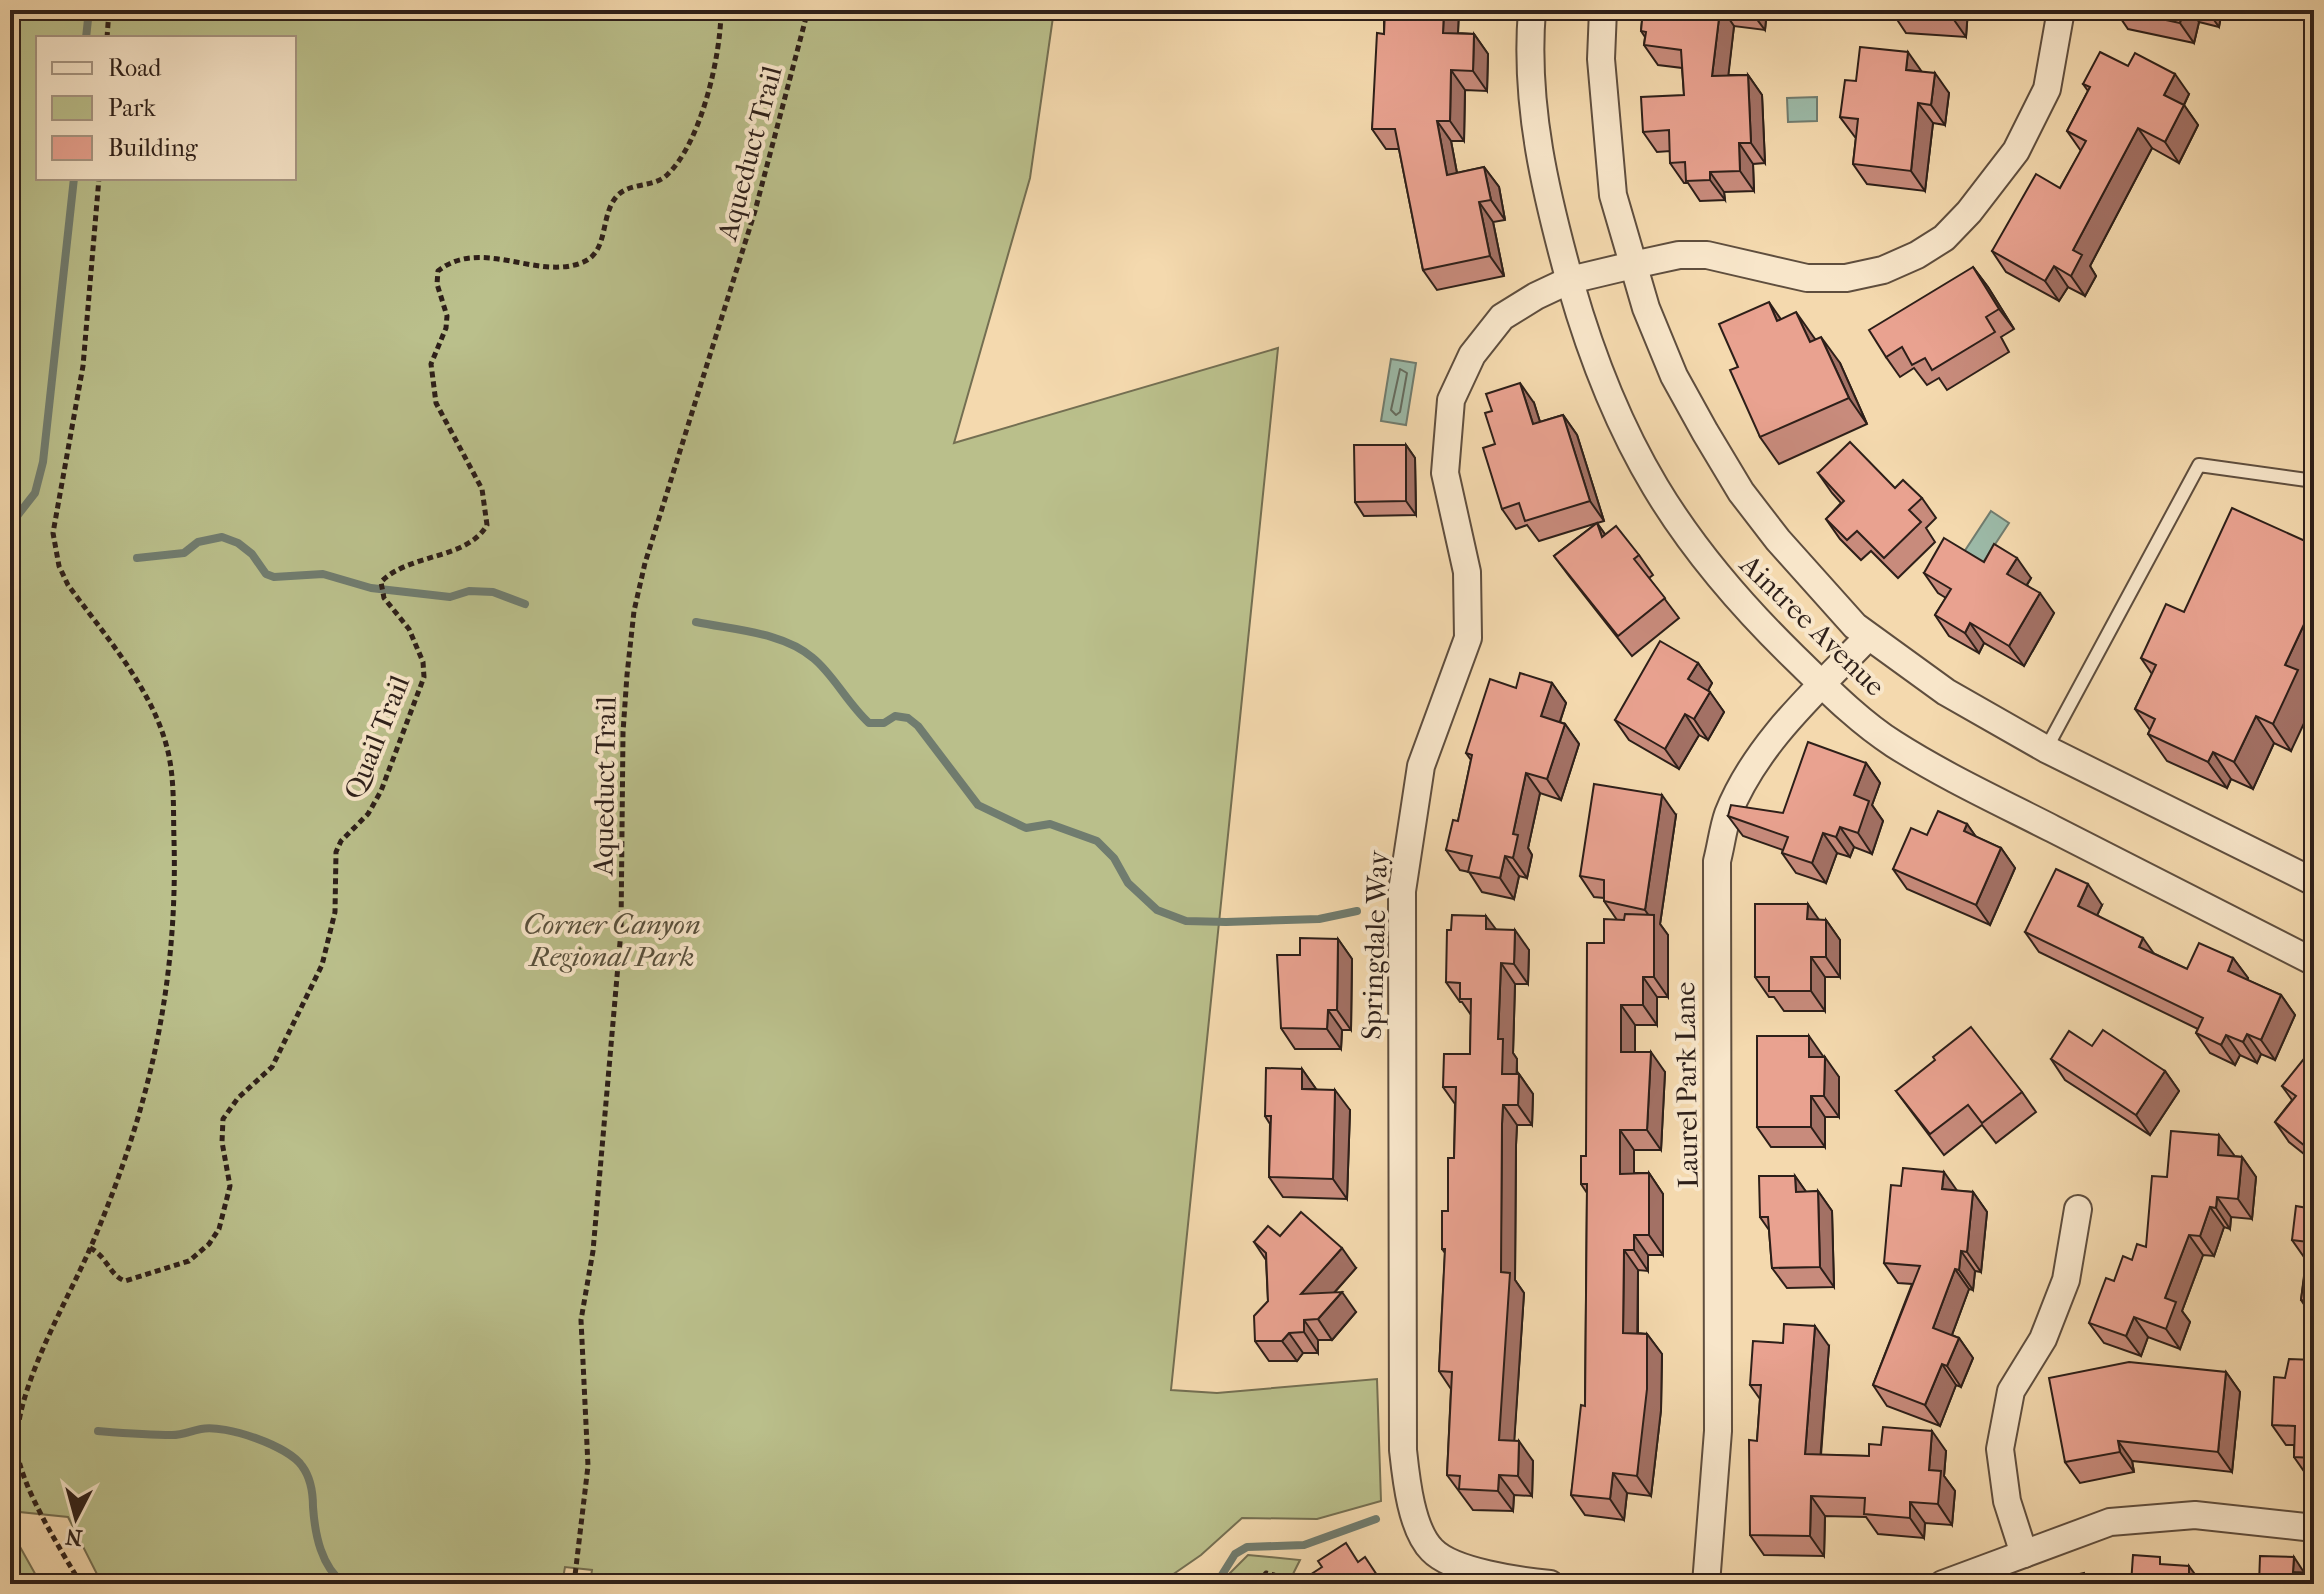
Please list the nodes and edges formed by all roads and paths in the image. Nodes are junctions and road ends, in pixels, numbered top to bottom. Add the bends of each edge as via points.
1 (109, 10) edge
2 (721, 10) edge
3 (808, 10) edge
4 (1532, 10) edge
5 (1603, 10) edge
6 (2061, 10) edge
7 (107, 36) edge
8 (99, 180) edge
9 (1633, 265) junction
10 (1570, 280) junction
11 (2314, 481) edge
12 (1868, 637) junction
13 (1822, 685) junction
14 (2046, 749) junction
15 (2314, 882) edge
16 (2314, 962) edge
17 (2078, 1209) dead end
18 (90, 1248) junction
19 (2314, 1528) edge
20 (2024, 1554) junction
21 (81, 1584) edge
22 (574, 1584) edge
23 (1257, 1584) edge
24 (1273, 1584) edge
25 (1550, 1584) edge
26 (1706, 1584) edge
27 (1943, 1584) edge

1 - 7 path
2 - 18 path, Quail Trail via 714,75 689,141 664,178 616,197 592,256 558,267 464,259 438,271 447,316 431,364 436,403 482,489 487,525 474,541 394,570 381,582 381,593 409,629 423,662 420,696 381,791 336,852 335,912 316,982 272,1067 223,1119 230,1186 219,1229 189,1261 125,1281
3 - 22 path, Aqueduct Trail via 755,211 634,611 623,732 621,931 593,1251 579,1338 588,1466
4 - 10 street, Aintree Avenue via 1532,99 1539,164
5 - 9 street, Aintree Avenue via 1601,59 1613,195
6 - 9 street, Springdale Way via 2047,89 2016,151 1969,212 1944,238 1917,255 1846,278 1783,274 1707,255
8 - 18 path via 83,366 53,533 68,585 143,693 166,741 172,769 176,906 160,1036 124,1170
9 - 10 street, Springdale Way
9 - 12 street, Aintree Avenue via 1674,376 1741,492
10 - 13 street, Aintree Avenue via 1609,401 1669,509 1748,614
10 - 25 street, Springdale Way via 1502,317 1472,355 1451,400 1445,473 1467,572 1468,638 1421,766 1402,891 1403,1450 1410,1504 1432,1550 1471,1570
11 - 14 lane via 2199,465
12 - 13 street, Laurel Park Lane
12 - 14 street, Aintree Avenue via 1946,692
13 - 16 street, Aintree Avenue via 1892,743
13 - 26 street, Laurel Park Lane via 1747,775 1727,816 1717,861 1718,1431
14 - 15 street, Aintree Avenue
17 - 20 street via 2066,1280 2043,1339 2011,1391 2000,1449 2007,1501
18 - 21 path via 32,1377 17,1449 27,1482
19 - 20 street via 2195,1515 2110,1522
20 - 27 street
23 - 24 path via 1266,1573 1274,1575

